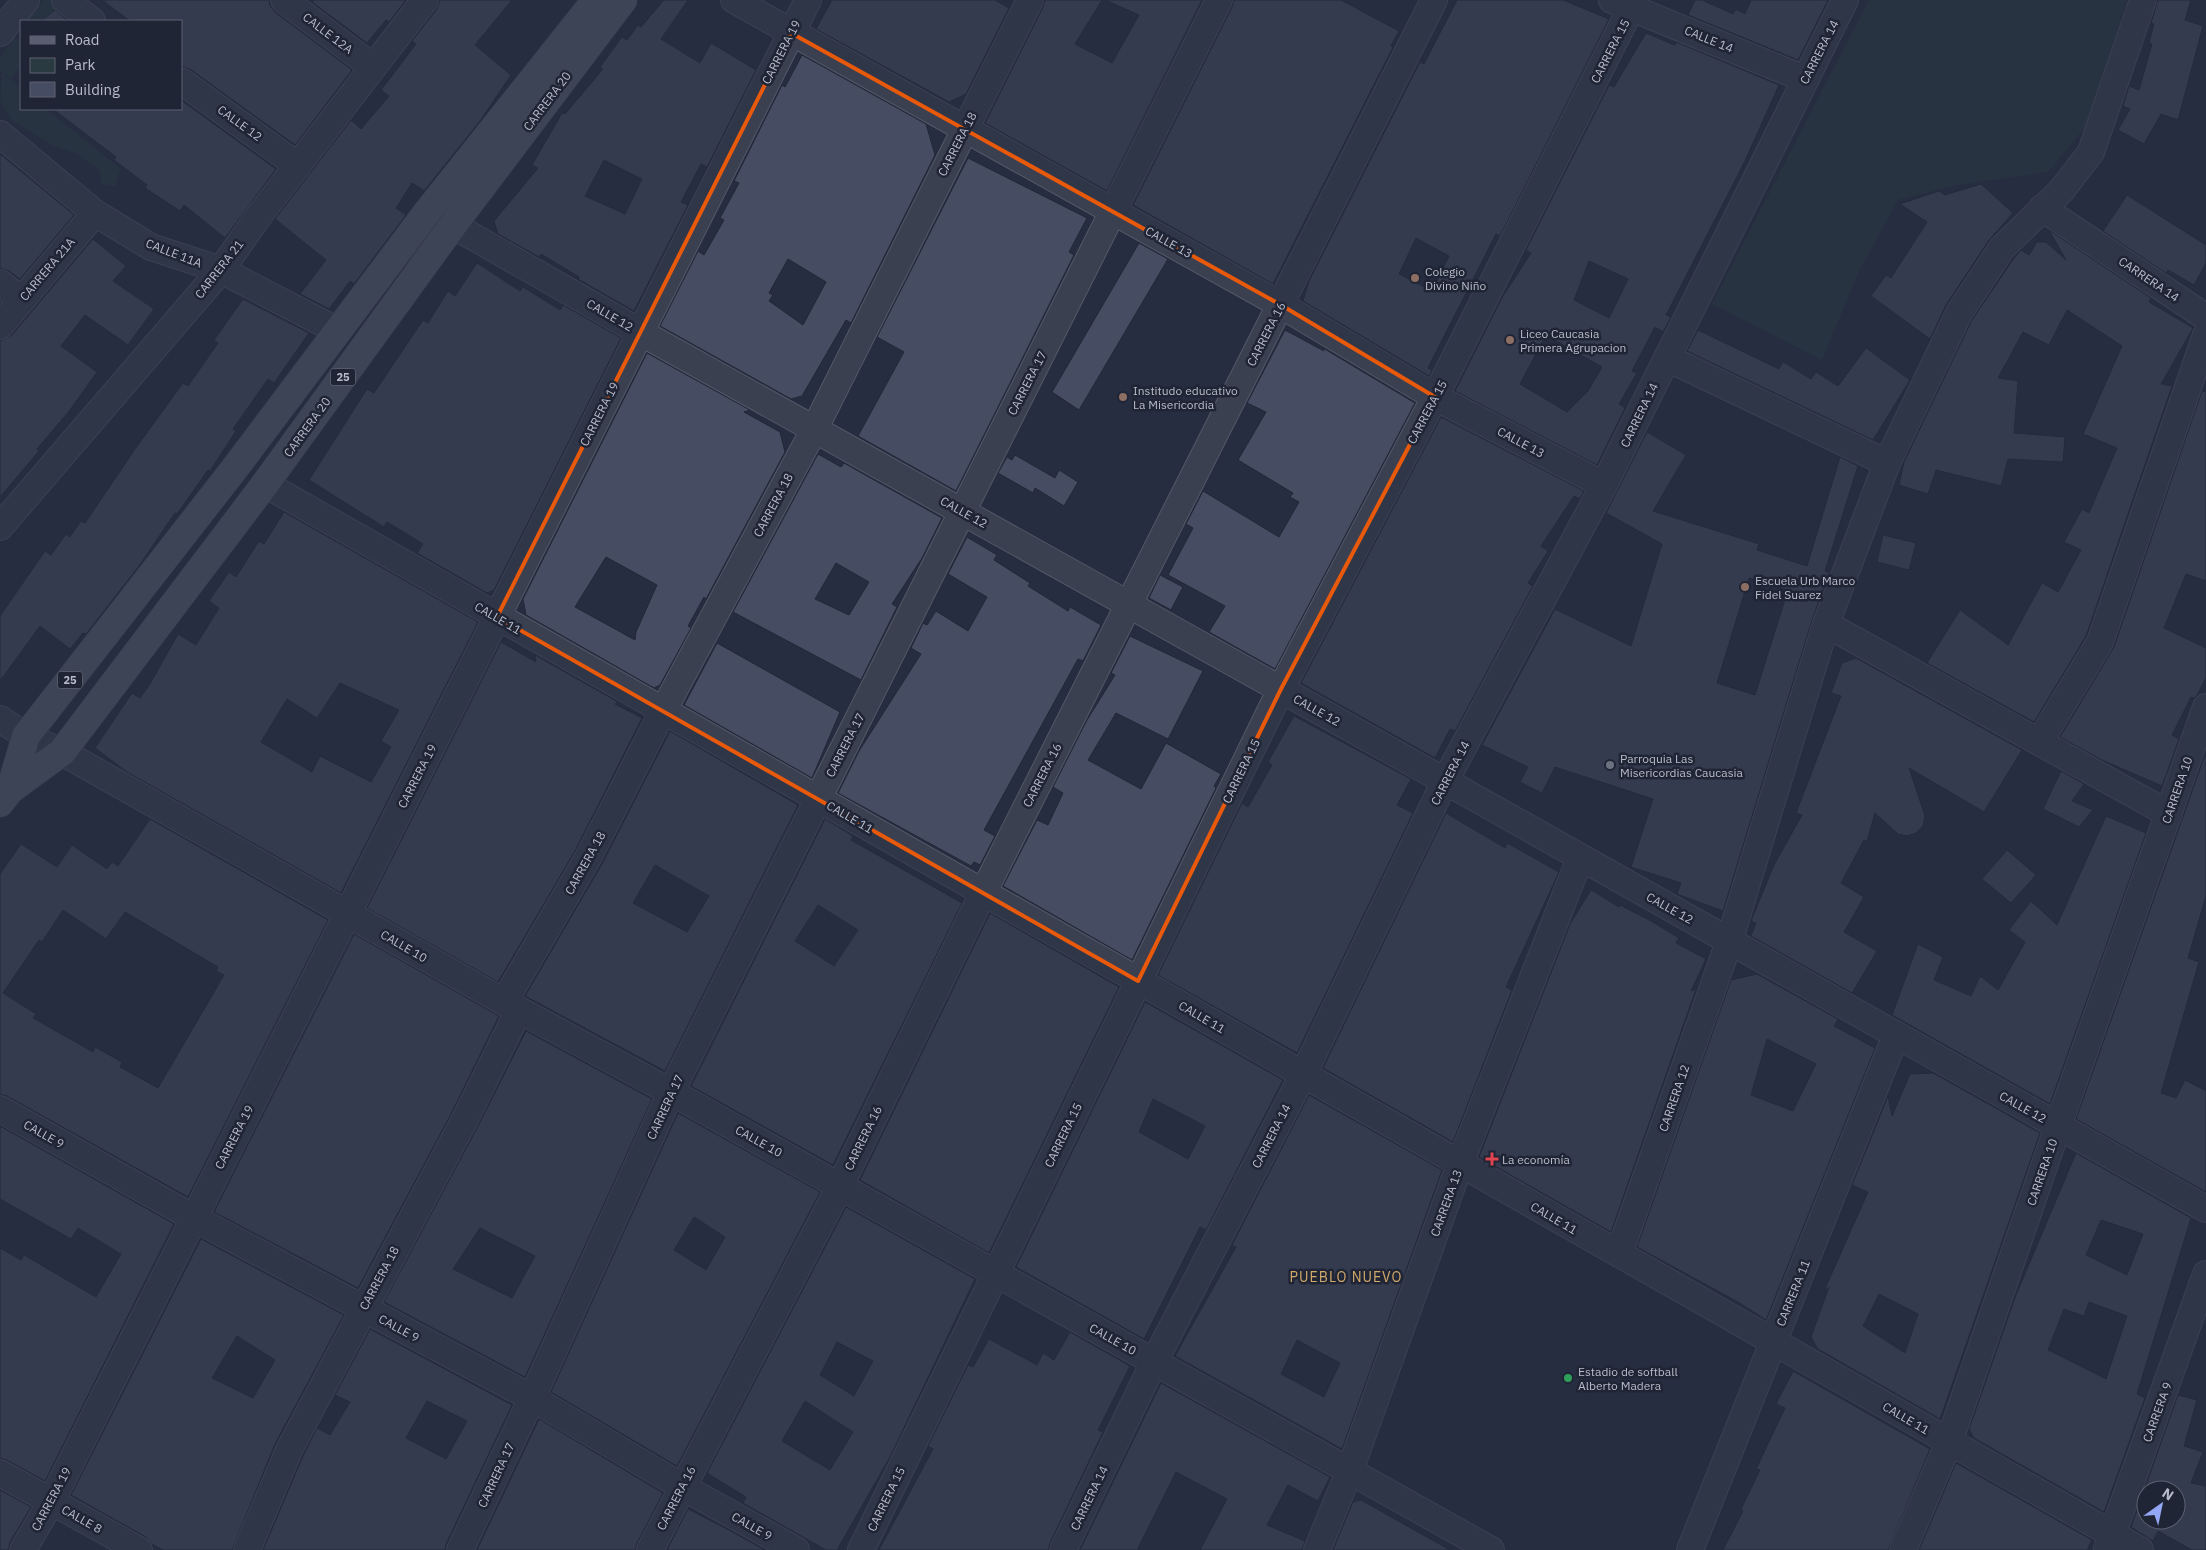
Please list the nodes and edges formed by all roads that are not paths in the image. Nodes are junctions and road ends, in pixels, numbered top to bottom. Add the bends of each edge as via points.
1 (26, 0) edge
2 (65, 0) edge
3 (284, 0) edge
4 (425, 0) edge
5 (596, 0) edge
6 (623, 0) edge
7 (734, 0) edge
8 (808, 0) edge
9 (1030, 0) edge
10 (1218, 0) edge
11 (1434, 0) edge
12 (1845, 0) edge
13 (2143, 0) edge
14 (1627, 3) edge
15 (91, 20) edge
16 (0, 33) edge
17 (791, 33) junction
18 (372, 67) junction
19 (1805, 79) junction
20 (182, 81) edge
21 (965, 128) junction
22 (0, 134) edge
23 (298, 166) junction
24 (2042, 208) junction
25 (428, 211) junction
26 (1113, 211) junction
27 (95, 213) junction
28 (453, 225) junction
29 (221, 270) junction
30 (0, 284) edge
31 (20, 300) junction
32 (1280, 304) junction
33 (2206, 317) edge
34 (0, 326) edge
35 (338, 332) junction
36 (640, 332) junction
37 (2206, 335) edge
38 (1667, 358) junction
39 (1435, 397) junction
40 (815, 428) junction
41 (1887, 463) junction
42 (265, 484) junction
43 (1604, 485) junction
44 (962, 511) junction
45 (0, 528) edge
46 (1128, 604) junction
47 (497, 617) junction
48 (1826, 624) junction
49 (1281, 689) junction
50 (663, 710) junction
51 (0, 719) edge
52 (2203, 725) edge
53 (26, 736) junction
54 (2040, 741) junction
55 (62, 752) junction
56 (1445, 781) junction
57 (5, 796) edge
58 (818, 799) junction
59 (2169, 814) junction
60 (1580, 858) junction
61 (983, 893) junction
62 (348, 913) junction
63 (1729, 942) junction
64 (1138, 981) junction
65 (511, 1006) junction
66 (1896, 1035) junction
67 (1303, 1075) junction
68 (671, 1092) junction
69 (0, 1109) edge
70 (2058, 1126) junction
71 (1460, 1164) junction
72 (840, 1186) junction
73 (2206, 1209) edge
74 (194, 1218) junction
75 (1618, 1254) junction
76 (996, 1273) junction
77 (2206, 1274) edge
78 (362, 1309) junction
79 (1773, 1342) junction
80 (1154, 1362) junction
81 (532, 1398) junction
82 (1949, 1442) junction
83 (1350, 1470) junction
84 (0, 1473) edge
85 (681, 1486) junction
86 (51, 1502) junction
87 (2110, 1542) edge
88 (23, 1550) edge
89 (139, 1550) edge
90 (247, 1550) edge
91 (460, 1550) edge
92 (650, 1550) edge
93 (796, 1550) edge
94 (861, 1550) edge
95 (1063, 1550) edge
96 (1317, 1550) edge
97 (1491, 1550) edge
98 (1690, 1550) edge
99 (1903, 1550) edge
100 (2140, 1550) edge

1 - 16 street
2 - 15 street
3 - 18 street, CALLE 12A
4 - 18 street, CARRERA 21
5 - 25 main road, CARRERA 20 / 25
6 - 28 main road, CARRERA 20 / 25
7 - 17 street, CALLE 13
8 - 17 street, CARRERA 19
9 - 21 street, CARRERA 18
10 - 26 street, CARRERA 17
11 - 32 street, CARRERA 16
12 - 19 street, CARRERA 14
13 - 24 street, CARRERA 12 via 2091,152 2061,191
14 - 19 street, CALLE 14
14 - 39 street, CARRERA 15
17 - 21 street, CALLE 13
17 - 36 street, CARRERA 19
18 - 23 street, CARRERA 21
19 - 38 street, CARRERA 14
20 - 23 street, CALLE 12
21 - 26 street, CALLE 13
21 - 40 street, CARRERA 18
22 - 27 street, CALLE 11A
23 - 29 street, CARRERA 21
24 - 33 street, CARRERA 14
24 - 41 street, CARRERA 12 via 2002,248 1959,313
25 - 28 street, CALLE 12
25 - 35 main road, CARRERA 20 / 25
26 - 32 street, CALLE 13
26 - 44 street, CARRERA 17
27 - 29 street, CALLE 11A via 151,247
27 - 31 street, CARRERA 21A
28 - 36 street, CALLE 12
28 - 42 main road, CARRERA 20 / 25
29 - 35 street, CALLE 11A
29 - 45 street, CARRERA 21
30 - 31 street
31 - 34 street, CARRERA 21A
32 - 39 street, CALLE 13
32 - 46 street, CARRERA 16
35 - 53 main road, CARRERA 20 / 25
36 - 40 street, CALLE 12
36 - 47 street, CARRERA 19
37 - 54 street via 2100,642
38 - 41 street
38 - 43 street, CARRERA 14
39 - 43 street, CALLE 13
39 - 49 street, CARRERA 15
40 - 44 street, CALLE 12
40 - 50 street, CARRERA 18
41 - 48 street, CARRERA 12
42 - 47 street, CALLE 11
42 - 55 main road, CARRERA 20 / 25
43 - 56 street, CARRERA 14
44 - 46 street, CALLE 12
44 - 58 street, CARRERA 17
46 - 49 street, CALLE 12
46 - 61 street, CARRERA 16
47 - 50 street, CALLE 11
47 - 62 street, CARRERA 19
48 - 54 street
48 - 63 street, CARRERA 12
49 - 56 street, CALLE 12
49 - 64 street, CARRERA 15
50 - 58 street, CALLE 11
50 - 65 street, CARRERA 18
51 - 53 street, CALLE 10
52 - 59 street, CARRERA 10
53 - 55 street, CALLE 10
53 - 57 main road, CARRERA 20 / 25
54 - 59 street
55 - 57 main road, CARRERA 20 / 25
55 - 62 street, CALLE 10
56 - 60 street, CALLE 12
56 - 67 street, CARRERA 14
58 - 61 street, CALLE 11
58 - 68 street, CARRERA 17
59 - 70 street, CARRERA 10
60 - 63 street, CALLE 12
60 - 71 street, CARRERA 13
61 - 64 street, CALLE 11
61 - 72 street, CARRERA 16
62 - 65 street, CALLE 10
62 - 74 street, CARRERA 19
63 - 66 street, CALLE 12
63 - 75 street, CARRERA 12
64 - 67 street, CALLE 11
64 - 76 street, CARRERA 15
65 - 68 street, CALLE 10
65 - 78 street, CARRERA 18 via 464,1121
66 - 70 street, CALLE 12
66 - 79 street, CARRERA 11
67 - 71 street, CALLE 11
67 - 80 street, CARRERA 14
68 - 72 street, CALLE 10
68 - 81 street, CARRERA 17
69 - 74 street, CALLE 9
70 - 73 street, CALLE 12
70 - 82 street, CARRERA 10
71 - 75 street, CALLE 11
71 - 83 street, CARRERA 13
72 - 76 street, CALLE 10
72 - 85 street, CARRERA 16
74 - 78 street, CALLE 9
74 - 86 street, CARRERA 19
75 - 79 street, CALLE 11
76 - 80 street, CALLE 10
76 - 94 street, CARRERA 15
77 - 87 street, CARRERA 9
78 - 81 street, CALLE 9
78 - 90 street, CARRERA 18 via 289,1450
79 - 82 street, CALLE 11
79 - 98 street, CARRERA 11
80 - 83 street, CALLE 10
80 - 95 street, CARRERA 14
81 - 85 street, CALLE 9
81 - 91 street, CARRERA 17
82 - 87 street, CALLE 11
82 - 99 street, CARRERA 10
83 - 96 street, CARRERA 13
83 - 97 street, CALLE 10
84 - 86 street, CALLE 8
85 - 92 street, CARRERA 16
85 - 93 street, CALLE 9
86 - 88 street, CARRERA 19
86 - 89 street, CALLE 8
87 - 100 street, CALLE 11

